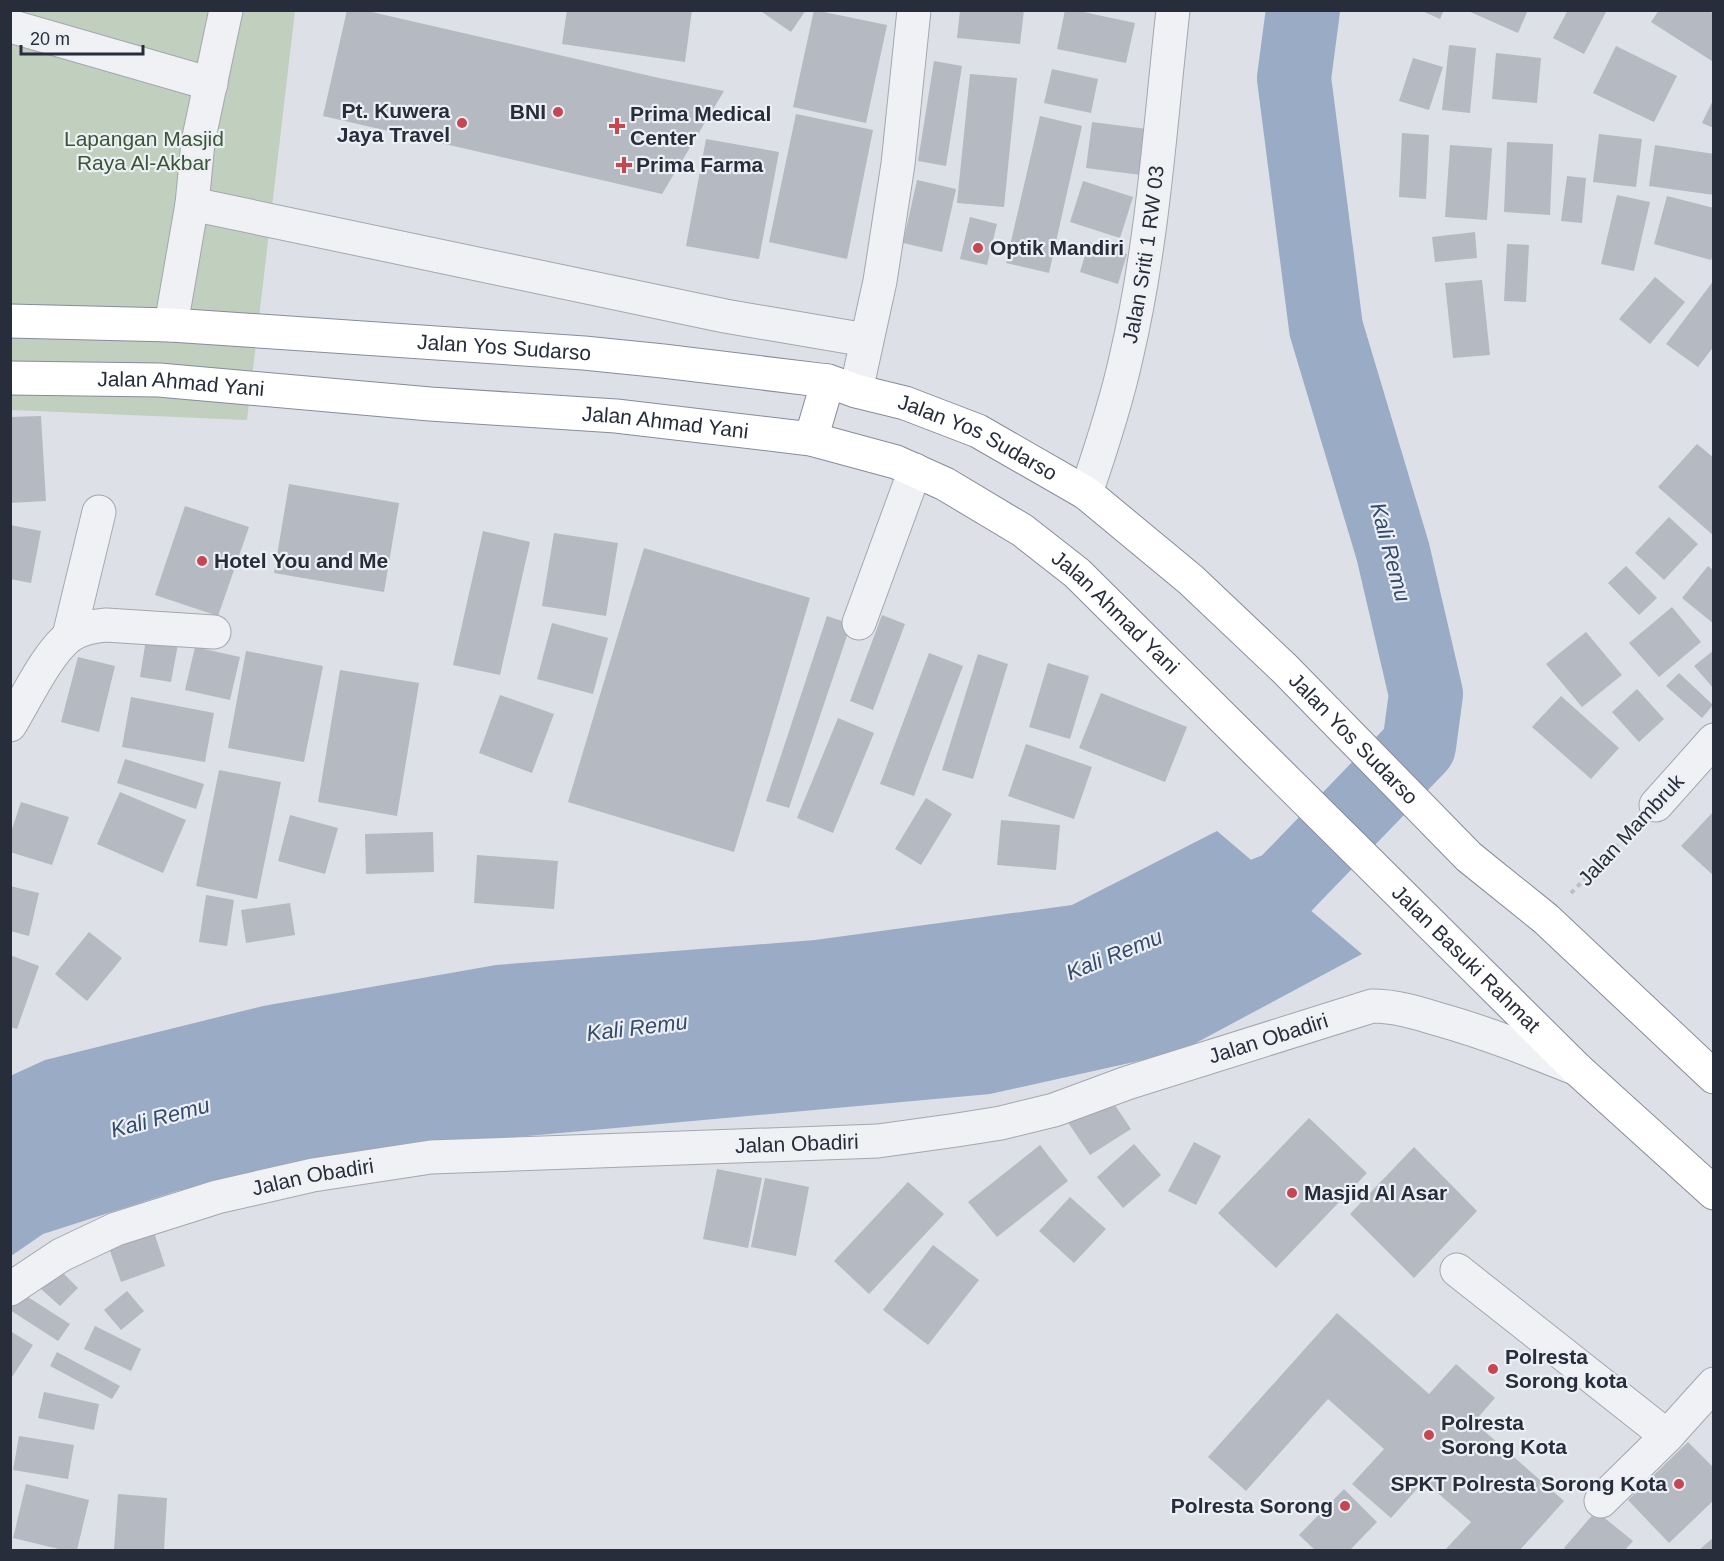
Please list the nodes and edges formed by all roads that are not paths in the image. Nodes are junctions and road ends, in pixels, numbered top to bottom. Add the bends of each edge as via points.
1 (226, 10) edge
2 (914, 10) edge
3 (1173, 10) edge
4 (10, 26) edge
5 (211, 84) junction
6 (192, 204) junction
7 (10, 321) edge
8 (171, 325) junction
9 (866, 340) junction
10 (10, 378) edge
11 (842, 386) junction
12 (811, 439) junction
13 (915, 470) junction
14 (1086, 493) junction
15 (99, 512) dead end
16 (859, 623) dead end
17 (214, 632) dead end
18 (69, 636) junction
19 (1224, 719) joint
20 (10, 725) edge
21 (1713, 740) edge
22 (1656, 805) road end
23 (1577, 1068) junction
24 (1713, 1077) edge
25 (1713, 1193) edge
26 (1457, 1270) dead end
27 (10, 1289) edge
28 (1713, 1384) edge
29 (1667, 1436) junction
30 (1601, 1501) dead end

1 - 5 street
2 - 9 street via 898,164 880,281
3 - 14 street, Jalan Sriti 1 RW 03 via 1146,254 1126,357
4 - 5 street
5 - 6 street via 198,142
6 - 8 street
6 - 9 street via 725,316
7 - 8 highway, Jalan Yos Sudarso
8 - 11 highway, Jalan Yos Sudarso via 584,353
9 - 11 street
10 - 12 highway, Jalan Ahmad Yani via 159,380 430,405 616,416
11 - 12 highway
11 - 14 highway, Jalan Yos Sudarso via 905,403 978,431
12 - 13 highway, Jalan Ahmad Yani
13 - 16 street
13 - 19 highway, Jalan Ahmad Yani via 1022,530 1077,573
14 - 24 highway, Jalan Yos Sudarso via 1191,580 1285,669 1469,857 1546,919
15 - 18 street
17 - 18 street via 106,625 88,626
18 - 20 street via 43,669
19 - 23 highway, Jalan Basuki Rahmat
21 - 22 street, Jalan Mambruk
23 - 25 highway, Jalan Basuki Rahmat
23 - 27 street, Jalan Obadiri via 1474,1029 1412,1011 1372,1006 1126,1083 1054,1110 1001,1123 878,1141 431,1156 313,1175 217,1197 116,1229 61,1255
26 - 29 street
28 - 29 street
29 - 30 street

